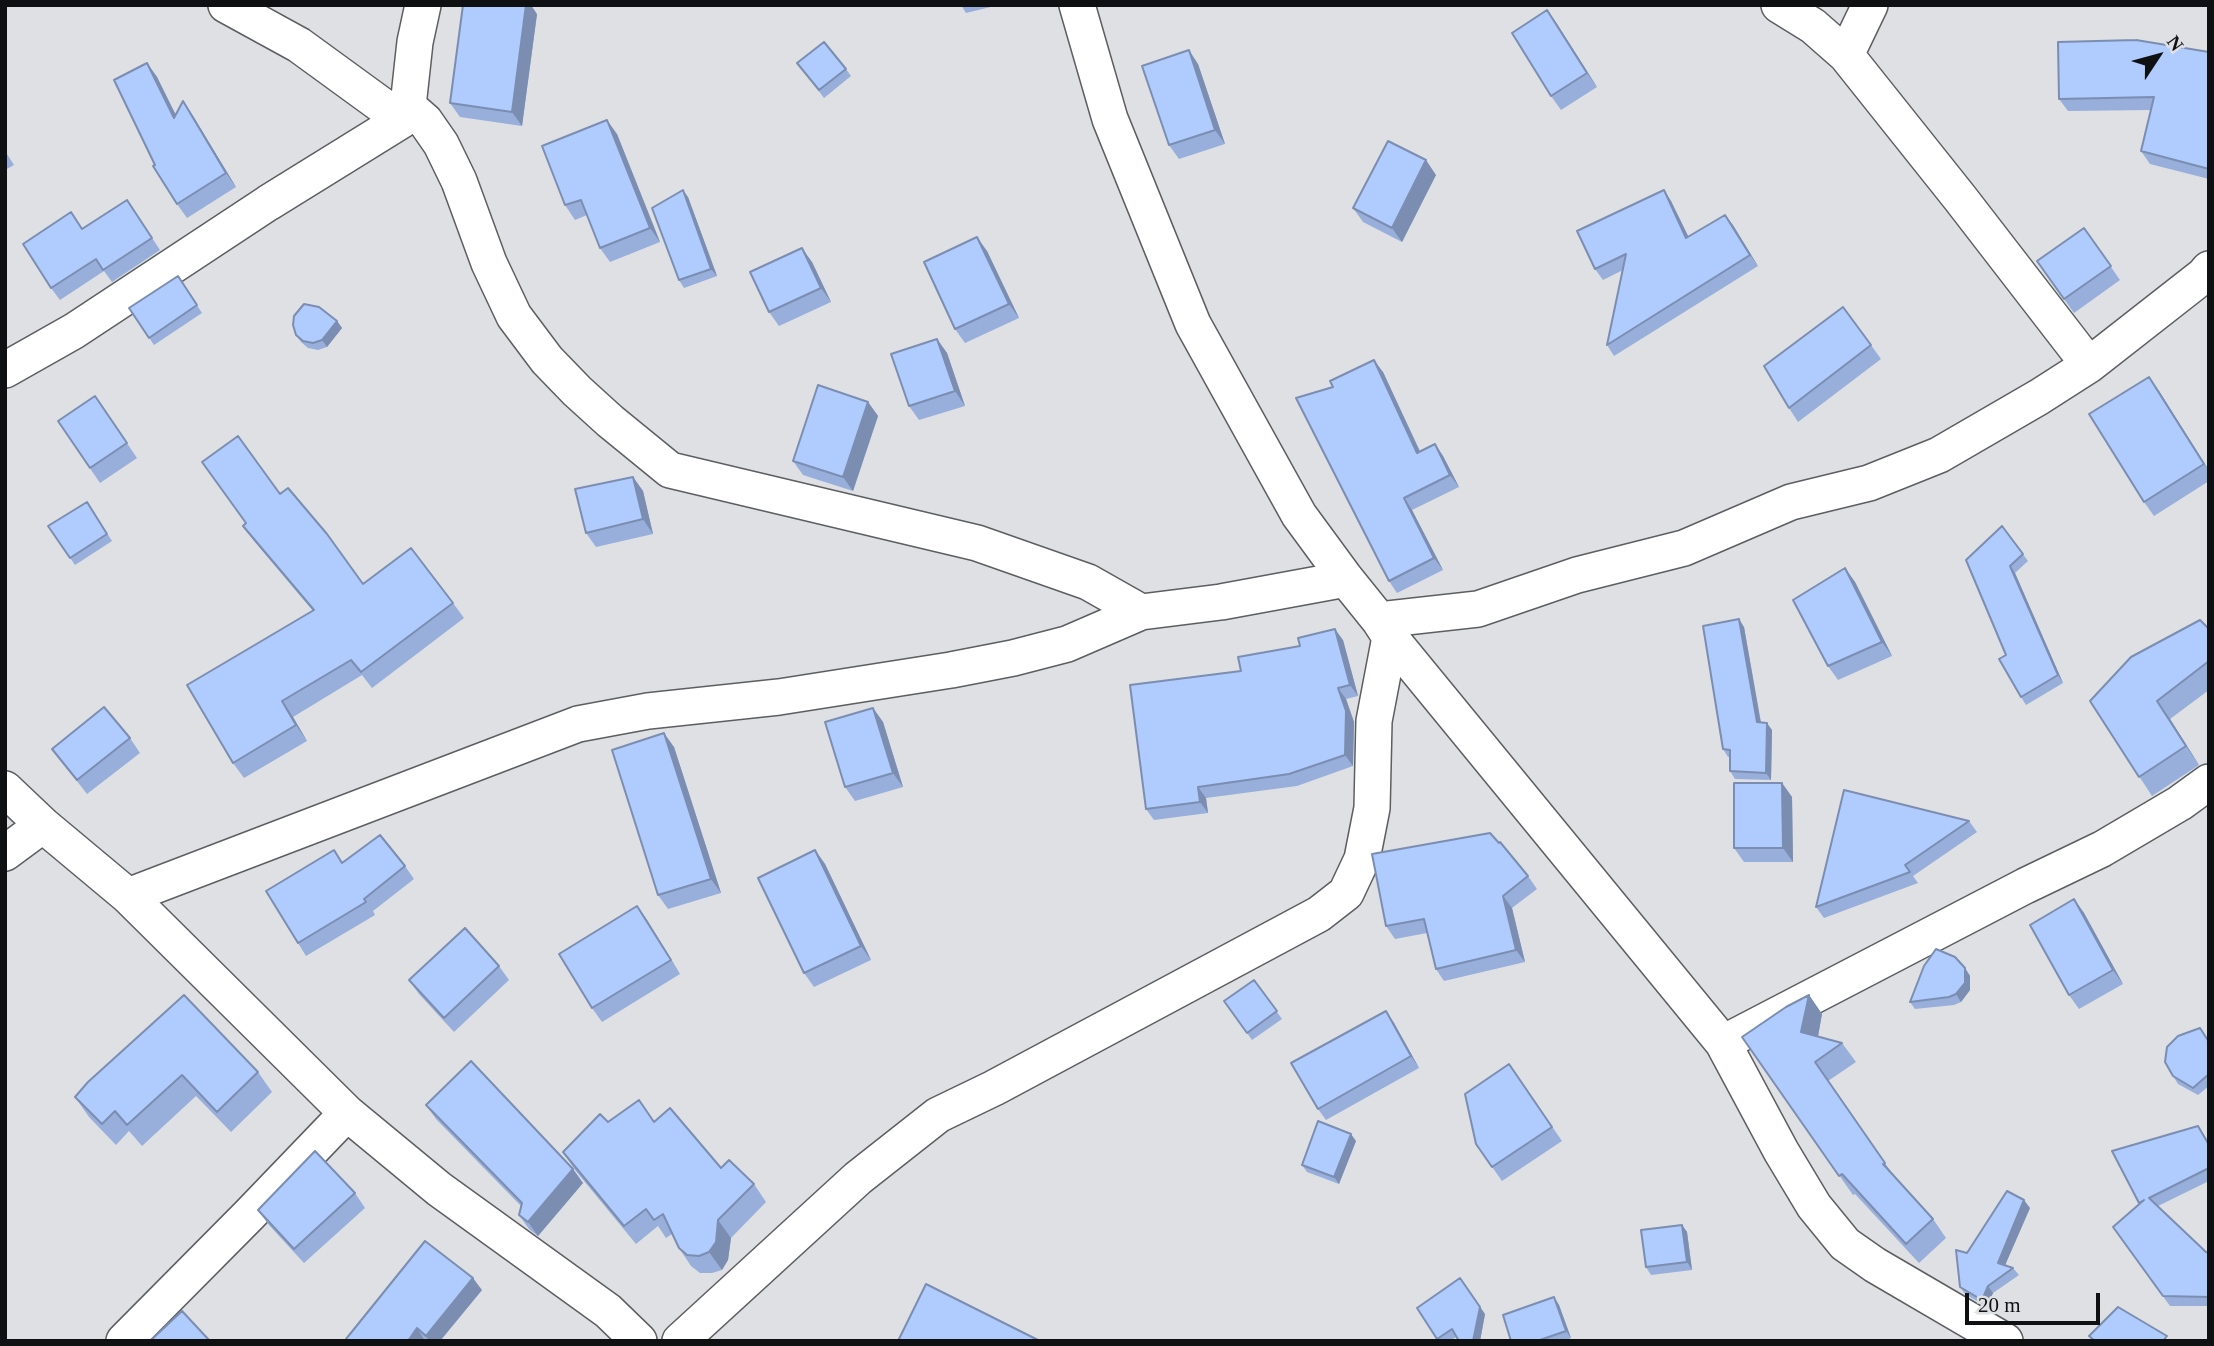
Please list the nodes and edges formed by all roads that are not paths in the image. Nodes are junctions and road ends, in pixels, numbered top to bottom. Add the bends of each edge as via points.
1 (226, 5) edge
2 (423, 5) edge
3 (1077, 5) edge
4 (1779, 5) edge
5 (1870, 5) edge
6 (1846, 55) junction
7 (405, 113) junction
8 (2207, 276) edge
9 (2089, 365) junction
10 (5, 370) edge
11 (1346, 579) junction
12 (1141, 612) junction
13 (1385, 629) junction
14 (2209, 782) edge
15 (5, 789) edge
16 (43, 825) junction
17 (5, 853) edge
18 (128, 896) junction
19 (1723, 1043) junction
20 (347, 1112) junction
21 (124, 1341) edge
22 (639, 1341) edge
23 (680, 1341) edge
24 (2005, 1341) edge

1 - 7 street
2 - 7 street
3 - 11 street via 1110,119 1193,324 1300,515
4 - 6 street via 1813,26
5 - 6 street
6 - 9 street
7 - 10 street via 74,331
7 - 12 street via 425,121 441,144 514,316 577,391 670,470 977,543 1088,582
8 - 9 street
9 - 13 street via 1939,455 1870,483 1791,502 1684,548 1577,575 1478,608
11 - 12 street
11 - 13 street
12 - 18 street via 1067,644 1013,658 886,681 578,724
13 - 19 street
13 - 23 street via 1374,721 1372,808 1362,859 1346,893 1294,928 937,1115 858,1178
14 - 19 street via 2102,849
15 - 16 street
16 - 17 street
16 - 18 street
18 - 20 street
19 - 24 street via 1814,1206 1845,1244
20 - 21 street
20 - 22 street via 439,1189 608,1311

